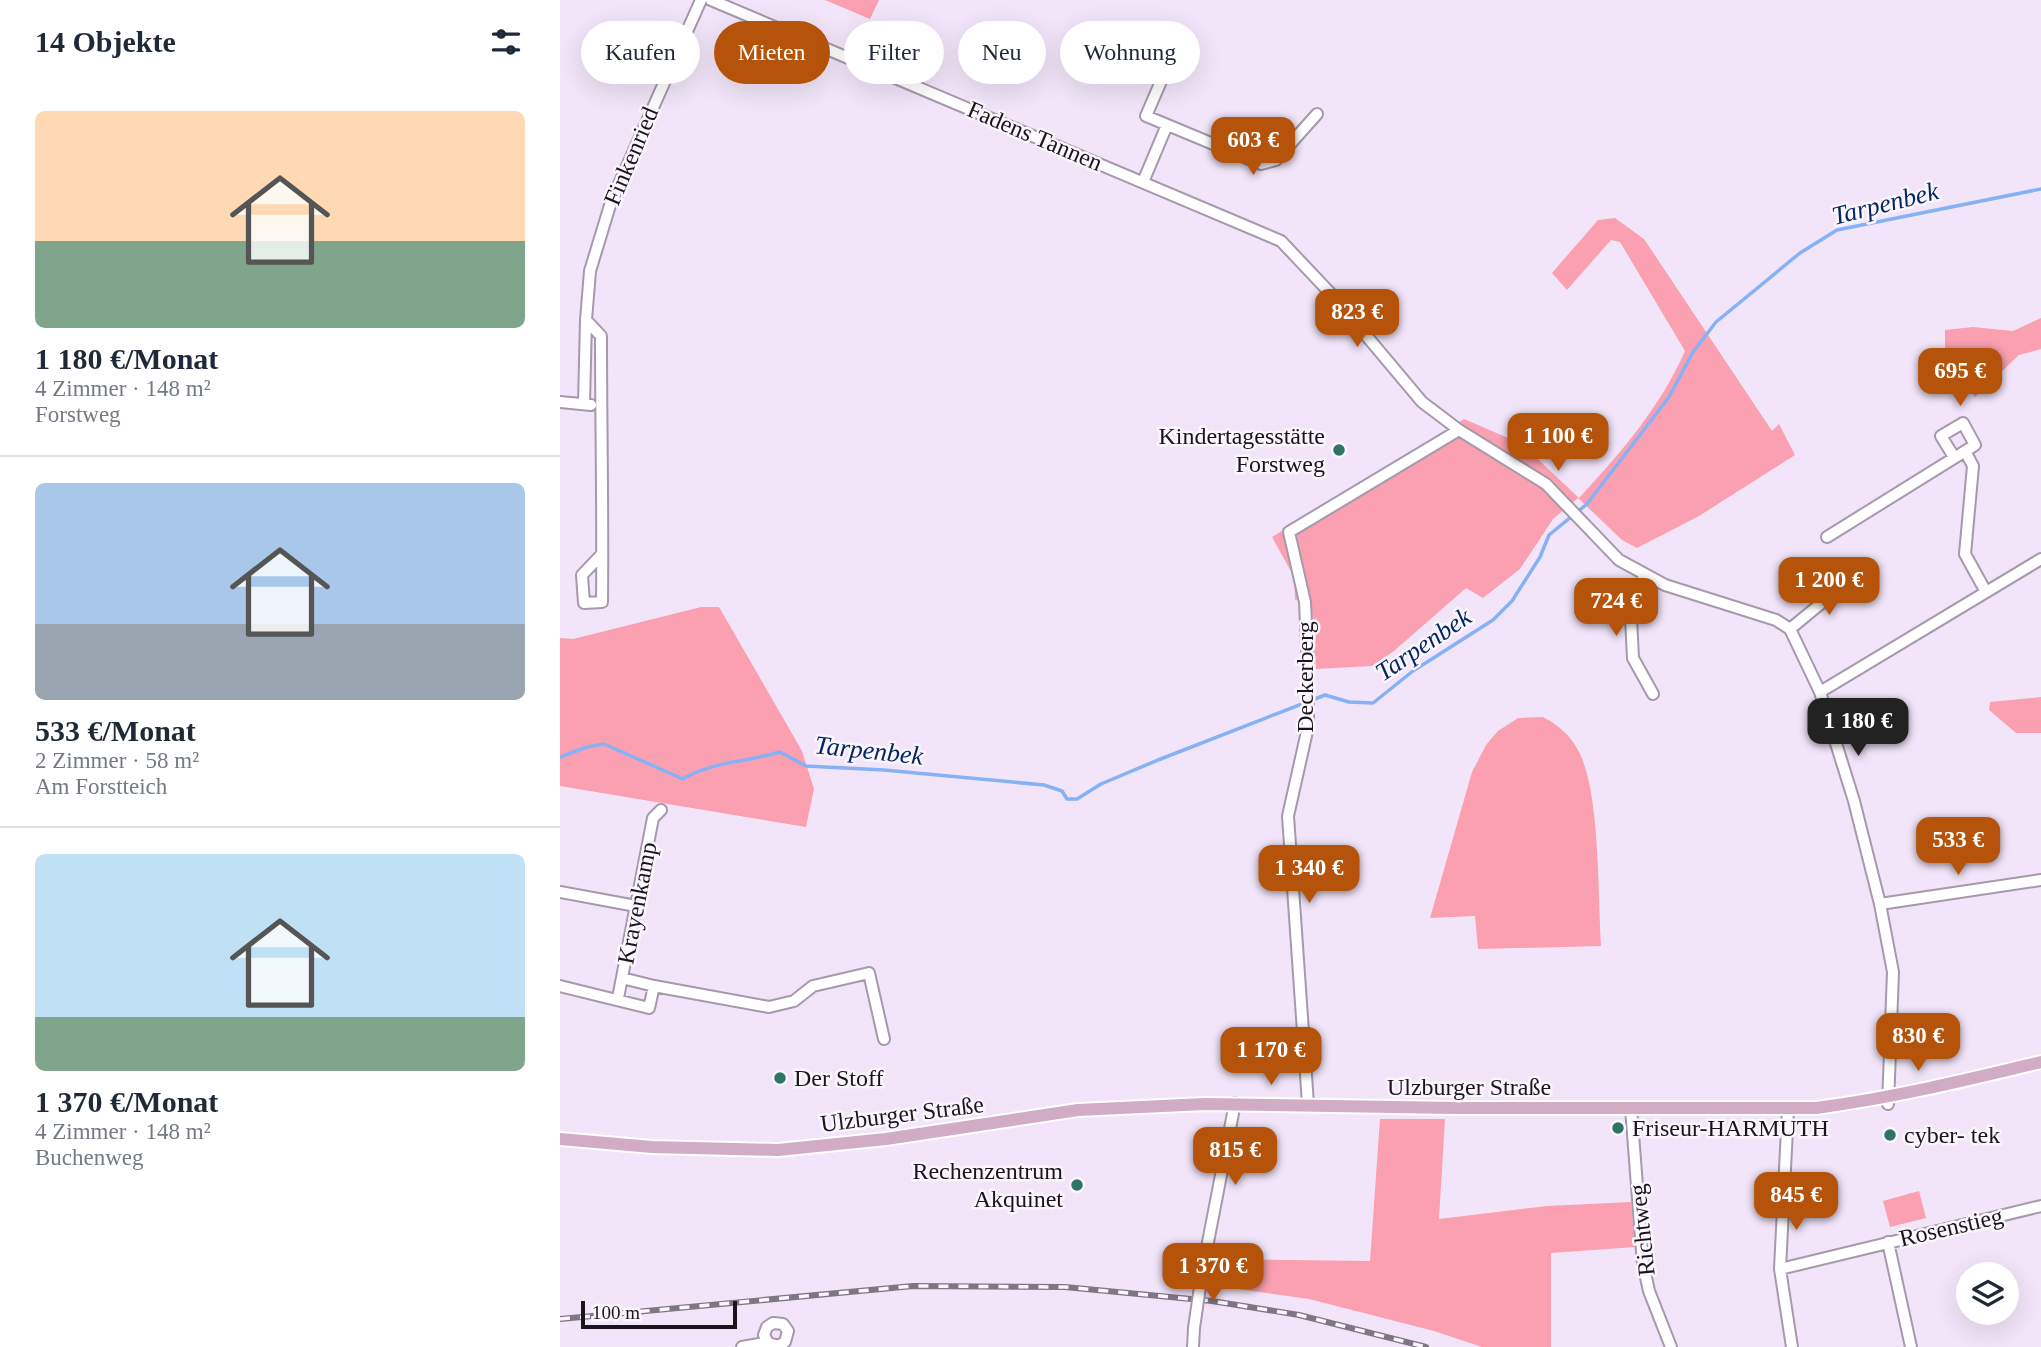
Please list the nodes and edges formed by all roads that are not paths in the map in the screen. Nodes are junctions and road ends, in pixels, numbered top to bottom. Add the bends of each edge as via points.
1 (701, 0) edge
2 (711, 0) edge
3 (1160, 84) edge
4 (1317, 114) dead end
5 (1167, 125) junction
6 (1143, 182) junction
7 (586, 320) junction
8 (560, 402) edge
9 (584, 404) junction
10 (601, 406) junction
11 (1459, 430) junction
12 (1965, 451) junction
13 (1954, 457) junction
14 (1828, 537) dead end
15 (602, 554) dead end
16 (2041, 559) edge
17 (1644, 575) junction
18 (1837, 584) dead end
19 (1986, 592) junction
20 (1790, 629) junction
21 (1820, 692) junction
22 (1653, 694) dead end
23 (661, 810) dead end
24 (2041, 880) edge
25 (560, 892) edge
26 (1880, 904) junction
27 (636, 906) junction
28 (622, 978) junction
29 (560, 986) edge
30 (654, 986) junction
31 (618, 998) junction
32 (884, 1039) dead end
33 (2041, 1062) edge
34 (1887, 1100) junction
35 (1235, 1103) junction
36 (1308, 1104) junction
37 (1631, 1108) junction
38 (1788, 1109) junction
39 (560, 1139) edge
40 (2041, 1206) edge
41 (1888, 1242) junction
42 (1780, 1269) junction
43 (764, 1335) junction
44 (777, 1346) edge
45 (742, 1347) edge
46 (762, 1347) edge
47 (1193, 1347) edge
48 (1671, 1347) edge
49 (1791, 1347) edge
50 (1911, 1347) edge

1 - 7 street, Finkenried via 611,202 590,271
2 - 6 street, Fadens Tannen
3 - 5 street via 1146,116
4 - 5 street via 1276,160 1261,163
5 - 6 street
6 - 11 street, Fadens Tannen via 1281,240 1422,402
7 - 9 street, Finkenried
7 - 10 street via 601,336
8 - 9 street
9 - 10 street
10 - 15 street
11 - 17 street via 1546,484 1619,560
11 - 36 street, Deckerberg via 1289,532 1305,602 1308,727 1288,816
12 - 13 street
12 - 13 street via 1975,445 1963,423 1941,436
12 - 19 street via 1973,466 1965,554
13 - 14 street
16 - 19 street
17 - 20 street via 1776,620
17 - 22 street via 1632,618 1633,657
18 - 20 street via 1830,596
19 - 21 street
20 - 21 street
21 - 26 street
23 - 27 street, Krayenkamp via 653,818
24 - 26 street
25 - 27 street
26 - 34 street via 1893,972
27 - 28 street, Krayenkamp
28 - 30 street
28 - 31 street, Krayenkamp
29 - 31 street
30 - 31 street via 649,1008
30 - 32 street via 769,1007 794,1001 813,986 869,973
33 - 34 main road, Ulzburger Straße
34 - 38 main road, Ulzburger Straße
35 - 36 main road, Ulzburger Straße
35 - 39 main road, Ulzburger Straße via 1078,1110 778,1150
35 - 47 street, bridge via 1202,1273
36 - 37 main road, Ulzburger Straße
37 - 38 main road, Ulzburger Straße
37 - 48 street, Richtweg via 1643,1264
38 - 42 street
40 - 41 street, Rosenstieg
41 - 42 street, Rosenstieg
41 - 50 street
42 - 49 street
43 - 44 street via 768,1343
43 - 44 street via 770,1324 783,1324 788,1334
43 - 46 street
45 - 46 street

